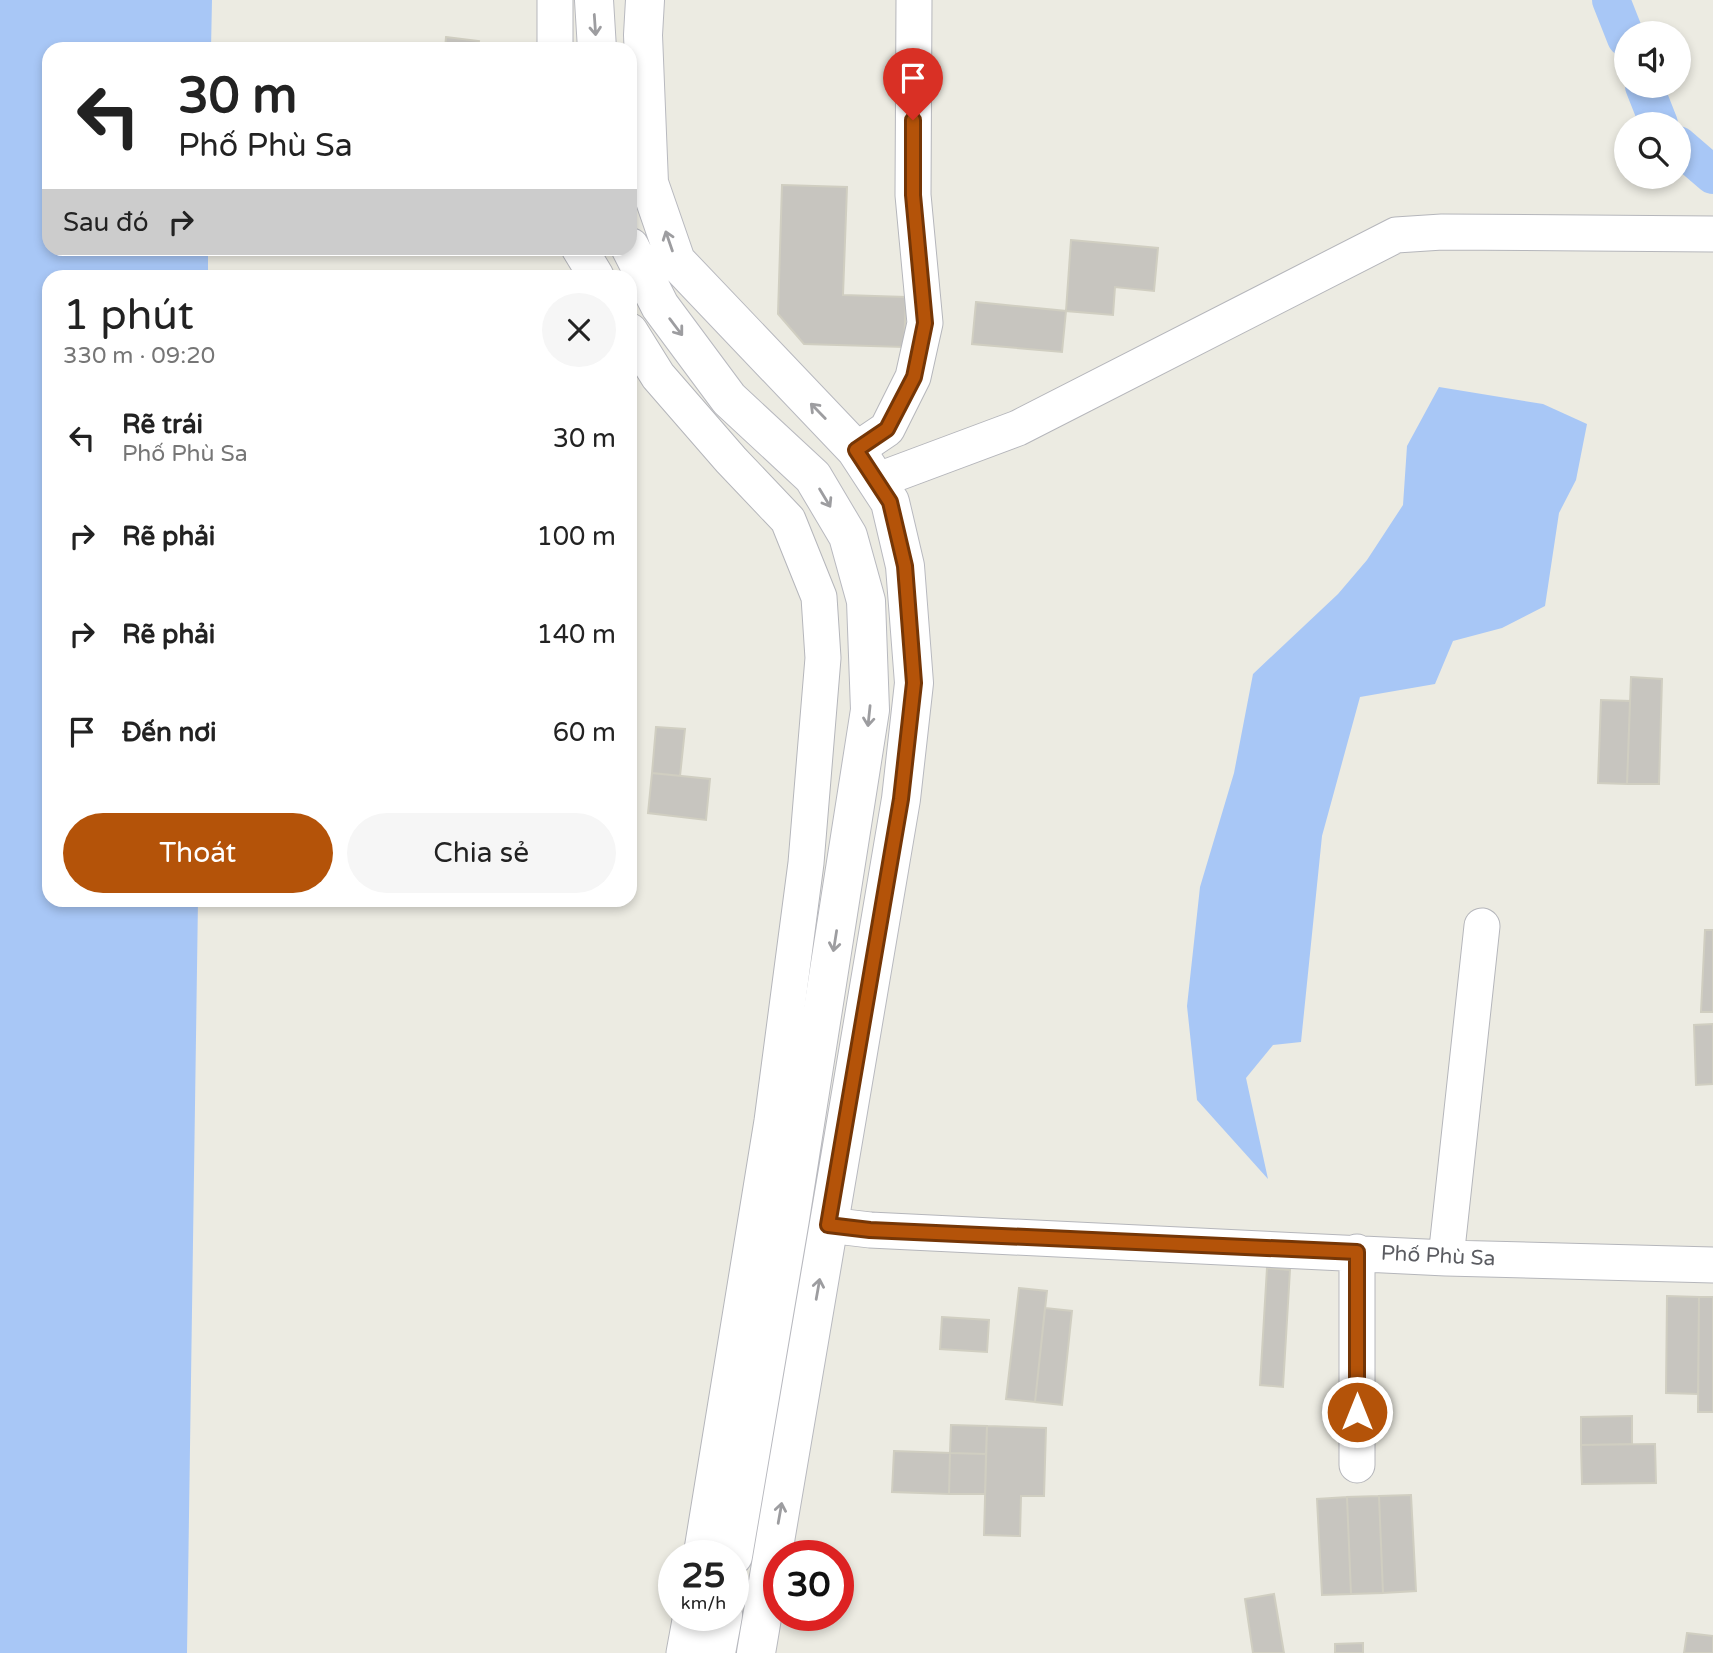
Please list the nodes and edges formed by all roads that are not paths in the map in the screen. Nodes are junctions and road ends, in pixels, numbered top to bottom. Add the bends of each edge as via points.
1 (555, 0) edge
2 (594, 0) edge
3 (645, 0) edge
4 (914, 0) edge
5 (555, 42) edge
6 (597, 42) edge
7 (1713, 233) edge
8 (635, 256) edge
9 (637, 342) edge
10 (866, 466) junction
11 (1482, 926) dead end
12 (828, 1225) junction
13 (1357, 1252) junction
14 (1446, 1258) junction
15 (1713, 1265) edge
16 (1357, 1465) dead end
17 (704, 1540) edge
18 (736, 1540) edge
19 (688, 1631) edge
20 (720, 1631) edge
21 (684, 1653) edge
22 (716, 1653) edge
23 (756, 1653) edge

1 - 5 street
2 -> 6 main road
10 -> 3 main road via 676,261 649,183
4 - 10 street via 913,195 925,323 914,377
7 - 10 street via 1396,235 1017,428
8 -> 18 main road via 660,306 729,399 813,477 848,536 866,601 869,723
9 - 17 street via 658,376 788,520 819,597 823,658 806,863 774,1107
10 - 12 main road via 890,502 905,566 914,683 901,799
11 - 14 street
12 - 13 street, Phố Phù Sa
23 -> 12 main road
13 - 14 street, Phố Phù Sa
13 - 16 street
14 - 15 street, Phố Phù Sa
19 - 21 street
20 - 22 main road

